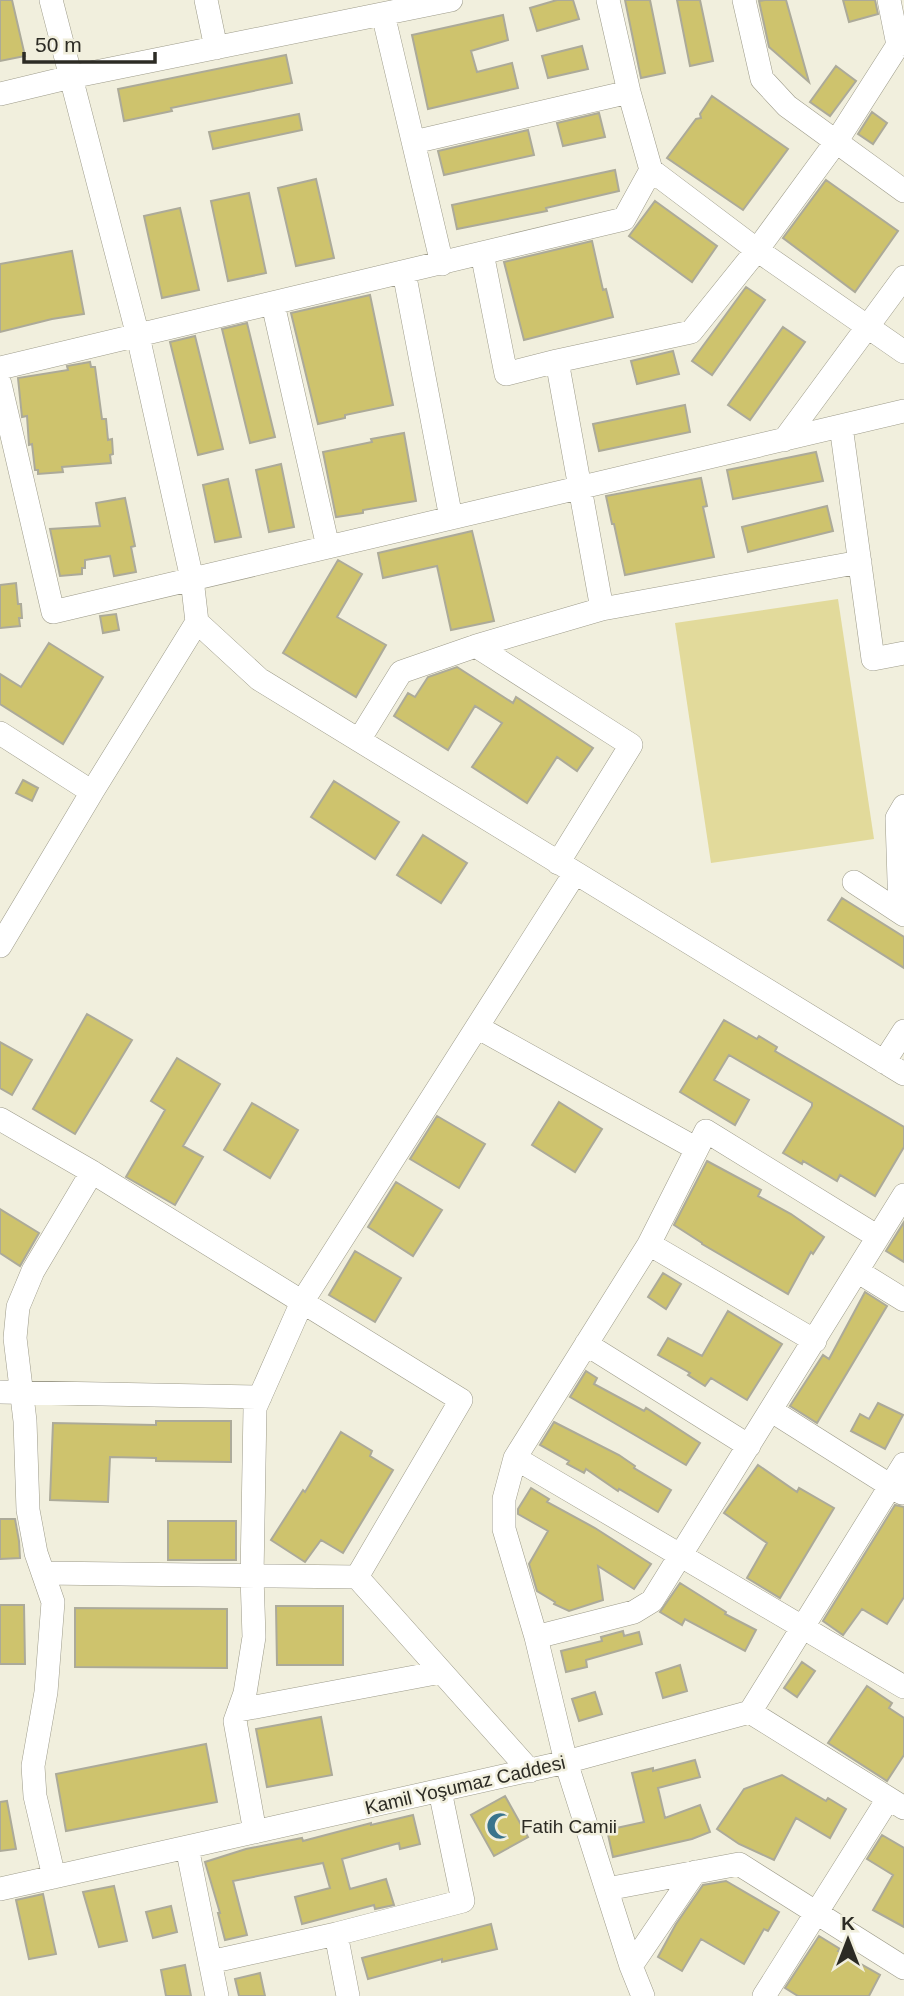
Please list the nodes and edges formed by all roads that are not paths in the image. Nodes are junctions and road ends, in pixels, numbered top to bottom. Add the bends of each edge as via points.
1 (51, 0) edge
2 (206, 0) edge
3 (608, 0) edge
4 (744, 0) edge
5 (889, 0) edge
6 (443, 1) edge
7 (383, 14) junction
8 (901, 45) edge
9 (216, 48) junction
10 (71, 77) junction
11 (629, 92) junction
12 (0, 94) edge
13 (414, 142) junction
14 (836, 142) junction
15 (651, 170) junction
16 (904, 191) edge
17 (757, 250) junction
18 (482, 253) junction
19 (442, 264) junction
20 (404, 272) junction
21 (904, 276) edge
22 (273, 304) junction
23 (867, 327) junction
24 (138, 336) junction
25 (904, 352) edge
26 (557, 361) junction
27 (0, 368) edge
28 (0, 384) edge
29 (904, 411) edge
30 (841, 426) junction
31 (784, 440) junction
32 (579, 488) junction
33 (451, 518) junction
34 (328, 547) junction
35 (860, 562) junction
36 (192, 579) junction
37 (602, 609) junction
38 (197, 622) junction
39 (476, 646) junction
40 (904, 653) edge
41 (0, 733) edge
42 (359, 740) junction
43 (92, 792) junction
44 (904, 806) edge
45 (567, 868) junction
46 (853, 882) dead end
47 (902, 914) edge
48 (0, 946) edge
49 (477, 1027) junction
50 (904, 1031) edge
51 (884, 1062) junction
52 (904, 1074) edge
53 (0, 1119) edge
54 (697, 1149) junction
55 (92, 1172) junction
56 (904, 1195) edge
57 (878, 1237) junction
58 (649, 1244) junction
59 (857, 1271) junction
60 (904, 1300) edge
61 (302, 1302) junction
62 (815, 1341) junction
63 (586, 1344) junction
64 (11, 1392) edge
65 (260, 1397) junction
66 (772, 1411) junction
67 (749, 1446) junction
68 (514, 1458) junction
69 (904, 1464) edge
70 (897, 1490) edge
71 (680, 1556) junction
72 (44, 1573) junction
73 (252, 1576) junction
74 (357, 1577) junction
75 (803, 1628) junction
76 (536, 1637) junction
77 (442, 1672) junction
78 (901, 1678) edge
79 (239, 1710) junction
80 (750, 1713) junction
81 (566, 1762) junction
82 (530, 1771) junction
83 (440, 1791) junction
84 (898, 1801) edge
85 (255, 1832) junction
86 (187, 1847) junction
87 (695, 1872) junction
88 (54, 1877) junction
89 (0, 1889) edge
90 (607, 1889) junction
91 (816, 1912) junction
92 (336, 1934) junction
93 (210, 1962) junction
94 (631, 1966) junction
95 (904, 1968) edge
96 (217, 1996) edge
97 (348, 1996) edge
98 (643, 1996) edge
99 (764, 1996) edge

1 - 10 street
2 - 9 street
3 - 11 street
4 - 14 street via 762,79 787,106
5 - 8 street
6 - 7 street
7 - 9 street
7 - 13 street
8 - 14 street
9 - 10 street
10 - 12 street
10 - 24 street
11 - 13 street
11 - 15 street
13 - 19 street
14 - 16 street
14 - 17 street
15 - 17 street
15 - 18 street via 624,219
17 - 23 street
17 - 26 street via 691,332
18 - 19 street
18 - 26 street via 506,374
19 - 20 street
20 - 22 street
20 - 33 street
21 - 23 street
22 - 24 street
22 - 34 street
23 - 25 street
23 - 31 street
24 - 27 street
24 - 36 street
26 - 32 street
28 - 36 street via 53,612
29 - 30 street
30 - 31 street
30 - 35 street
31 - 32 street
32 - 33 street
32 - 37 street
33 - 34 street
34 - 36 street
35 - 37 street
35 - 40 street via 873,659
36 - 38 street
37 - 39 street
38 - 42 street via 259,679
38 - 43 street
39 - 42 street via 401,672
39 - 45 street via 631,746
41 - 43 street
42 - 45 street
43 - 48 street
44 - 47 street via 897,818
45 - 49 street
45 - 51 street
46 - 47 street
49 - 54 street
49 - 61 street
50 - 51 street
51 - 52 street
53 - 55 street
54 - 57 street via 706,1131
54 - 58 street
55 - 61 street
55 - 64 street via 33,1270 18,1307
56 - 57 street
57 - 59 street
58 - 62 street
58 - 63 street
59 - 60 street
59 - 62 street
61 - 65 street
61 - 74 street via 461,1400
62 - 66 street
63 - 67 street
63 - 68 street
64 - 65 street
64 - 72 street via 25,1421 28,1510
65 - 73 street via 255,1408
66 - 67 street
66 - 70 street
67 - 71 street
68 - 71 street
68 - 76 street via 504,1499 504,1529
69 - 70 street
70 - 75 street
71 - 75 street
71 - 76 street via 652,1601 634,1612
72 - 73 street
72 - 88 street via 53,1602 46,1692 33,1766 35,1796
73 - 74 street
73 - 79 street via 254,1637
74 - 77 street
75 - 78 street
75 - 80 street
76 - 81 street
77 - 79 street
77 - 82 street
79 - 85 street via 235,1721
80 - 81 street, Kamil Yoşumaz Caddesi
80 - 84 street
81 - 82 street, Kamil Yoşumaz Caddesi
81 - 90 street
82 - 83 street, Kamil Yoşumaz Caddesi
83 - 85 street, Kamil Yoşumaz Caddesi
83 - 92 street via 463,1901
84 - 91 street
85 - 86 street, Kamil Yoşumaz Caddesi
86 - 88 street, Kamil Yoşumaz Caddesi
86 - 93 street
87 - 90 street
87 - 91 street via 739,1864
87 - 94 street
88 - 89 street, Kamil Yoşumaz Caddesi
90 - 94 street
91 - 95 street
91 - 99 street
92 - 93 street
92 - 97 street
93 - 96 street
94 - 98 street

